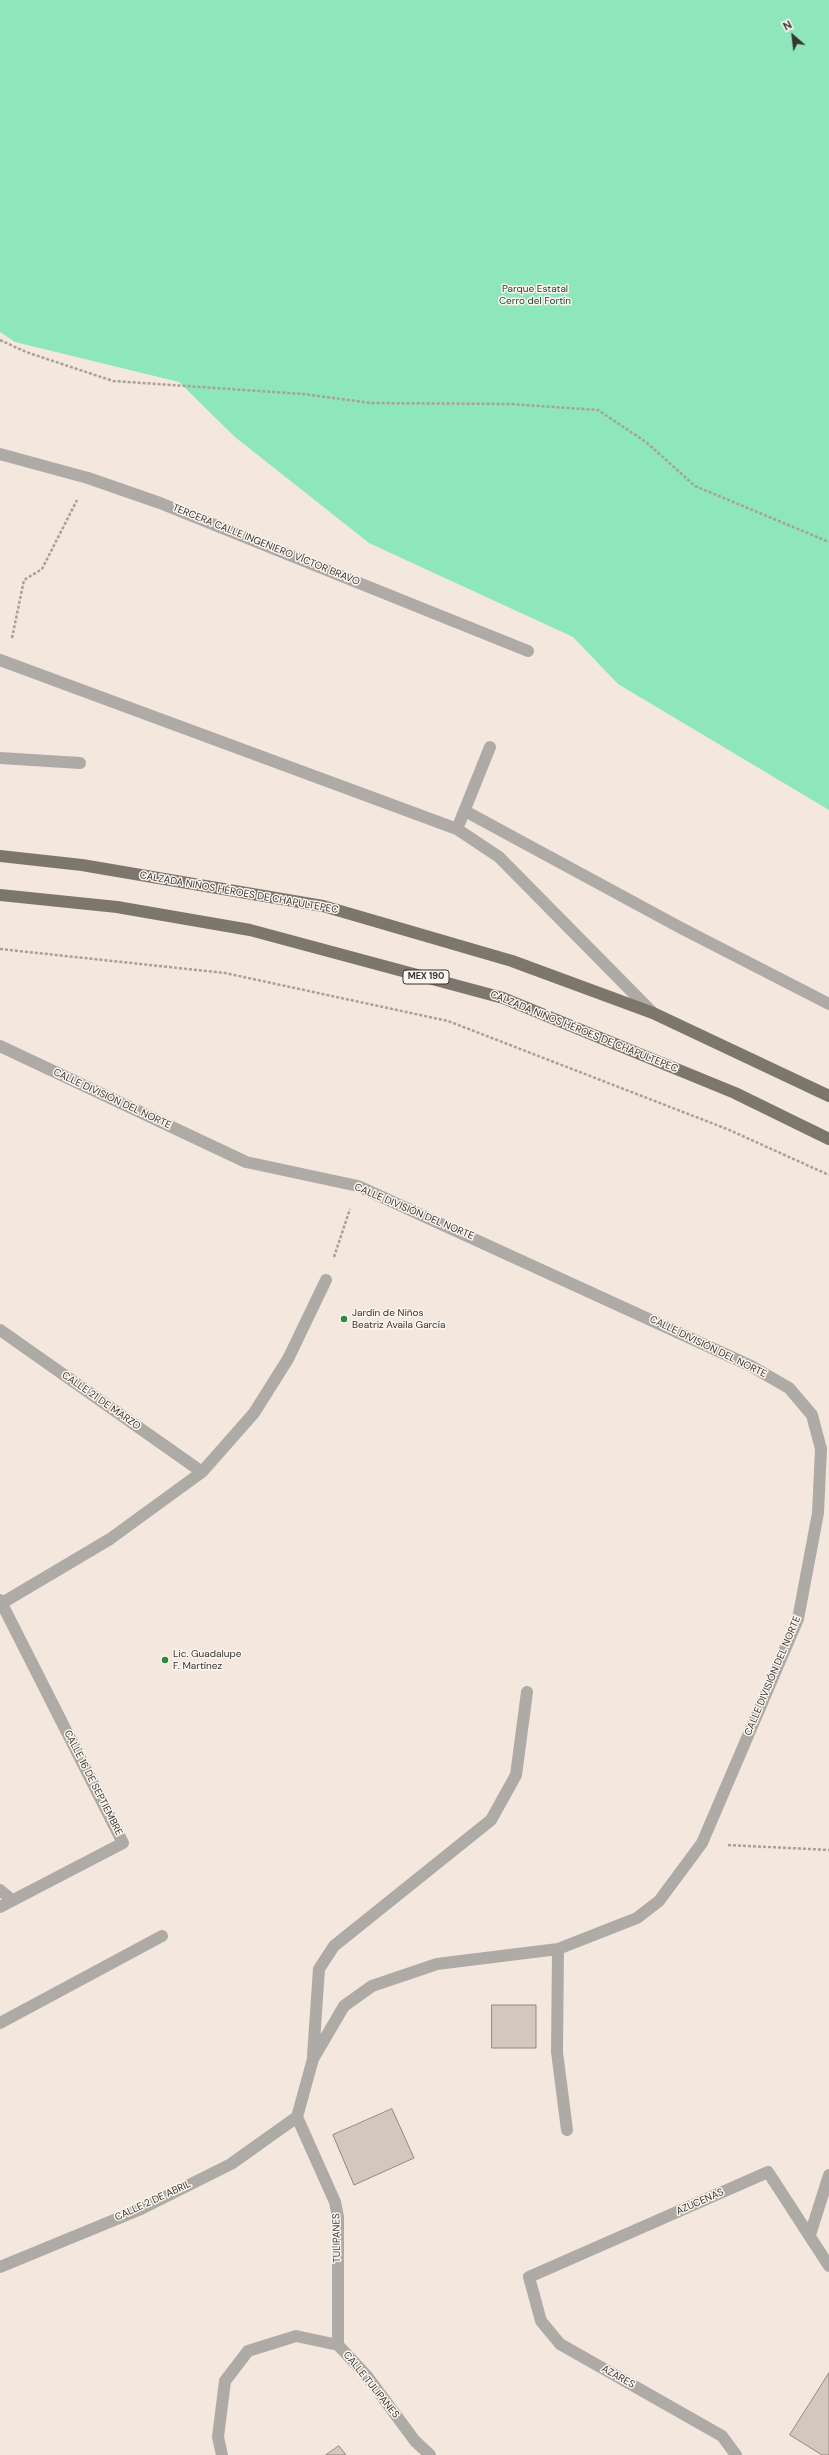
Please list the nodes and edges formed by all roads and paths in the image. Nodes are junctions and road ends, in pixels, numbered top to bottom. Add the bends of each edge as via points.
1 (0, 340) edge
2 (0, 454) edge
3 (88, 478) junction
4 (829, 542) edge
5 (528, 651) dead end
6 (4, 661) edge
7 (490, 747) dead end
8 (0, 758) edge
9 (80, 763) dead end
10 (465, 811) junction
11 (457, 829) junction
12 (0, 856) edge
13 (0, 895) edge
14 (0, 948) edge
15 (829, 1004) edge
16 (652, 1013) junction
17 (0, 1046) edge
18 (829, 1096) edge
19 (829, 1139) edge
20 (829, 1175) edge
21 (358, 1186) junction
22 (326, 1280) joint
23 (0, 1330) edge
24 (202, 1472) junction
25 (1, 1602) edge
26 (527, 1692) dead end
27 (702, 1844) junction
28 (829, 1850) edge
29 (0, 1890) edge
30 (12, 1900) junction
31 (0, 1907) edge
32 (162, 1936) dead end
33 (558, 1949) junction
34 (0, 2023) edge
35 (313, 2060) junction
36 (297, 2116) junction
37 (568, 2130) dead end
38 (829, 2175) edge
39 (810, 2234) junction
40 (829, 2266) edge
41 (0, 2267) edge
42 (529, 2277) joint
43 (338, 2345) junction
44 (222, 2455) edge
45 (430, 2455) edge
46 (736, 2455) edge

1 - 4 path via 26,352 113,381 303,394 371,404 510,404 598,410 646,442 695,486
2 - 3 street, TERCERA CALLE INGENIERO VÍCTOR BRAVO
3 - 5 street, TERCERA CALLE INGENIERO VÍCTOR BRAVO via 168,506
3 - 6 path via 42,568 24,580
6 - 11 street
7 - 10 street
8 - 9 street
10 - 11 street
10 - 15 street via 681,928
11 - 16 street via 500,857
12 - 16 main road, CALZADA NIÑOS HÉROES DE CHAPULTEPEC via 82,865 323,906 512,961
13 - 19 main road, CALZADA NIÑOS HÉROES DE CHAPULTEPEC / MEX 190 via 117,907 250,930 503,998 736,1093
14 - 20 path via 225,973 448,1021 727,1130
16 - 18 main road, CALZADA NIÑOS HÉROES DE CHAPULTEPEC
17 - 21 street, CALLE DIVISIÓN DEL NORTE via 246,1162
21 - 22 path
21 - 27 street, CALLE DIVISIÓN DEL NORTE via 751,1366 788,1388 812,1415 821,1448 818,1513 798,1619
22 - 24 street via 288,1359 254,1413
23 - 24 street, CALLE 21 DE MARZO
24 - 25 street via 110,1539
25 - 30 street, CALLE 16 DE SEPTIEMBRE via 123,1843
26 - 35 street via 516,1775 492,1820 334,1946 319,1969
27 - 28 path
27 - 33 street, CALLE DIVISIÓN DEL NORTE via 659,1901 637,1918
29 - 30 street
30 - 31 street, CALLE 16 DE SEPTIEMBRE
32 - 34 street
33 - 35 street, CALLE DIVISIÓN DEL NORTE via 437,1964 372,1986 344,2006
33 - 37 street via 557,2052
35 - 36 street, CALLE DIVISIÓN DEL NORTE
36 - 41 street, CALLE 2 DE ABRIL via 224,2167 141,2209
36 - 43 street, TULIPANES via 335,2202 338,2217
38 - 39 street
39 - 40 street, AZUCENAS
39 - 42 street, AZUCENAS via 768,2172
42 - 46 street, AZARES via 541,2321 560,2344 722,2436
43 - 44 street, CALLE TULIPANES via 296,2336 248,2351 225,2381 218,2437
43 - 45 street, CALLE TULIPANES via 366,2376 415,2441

